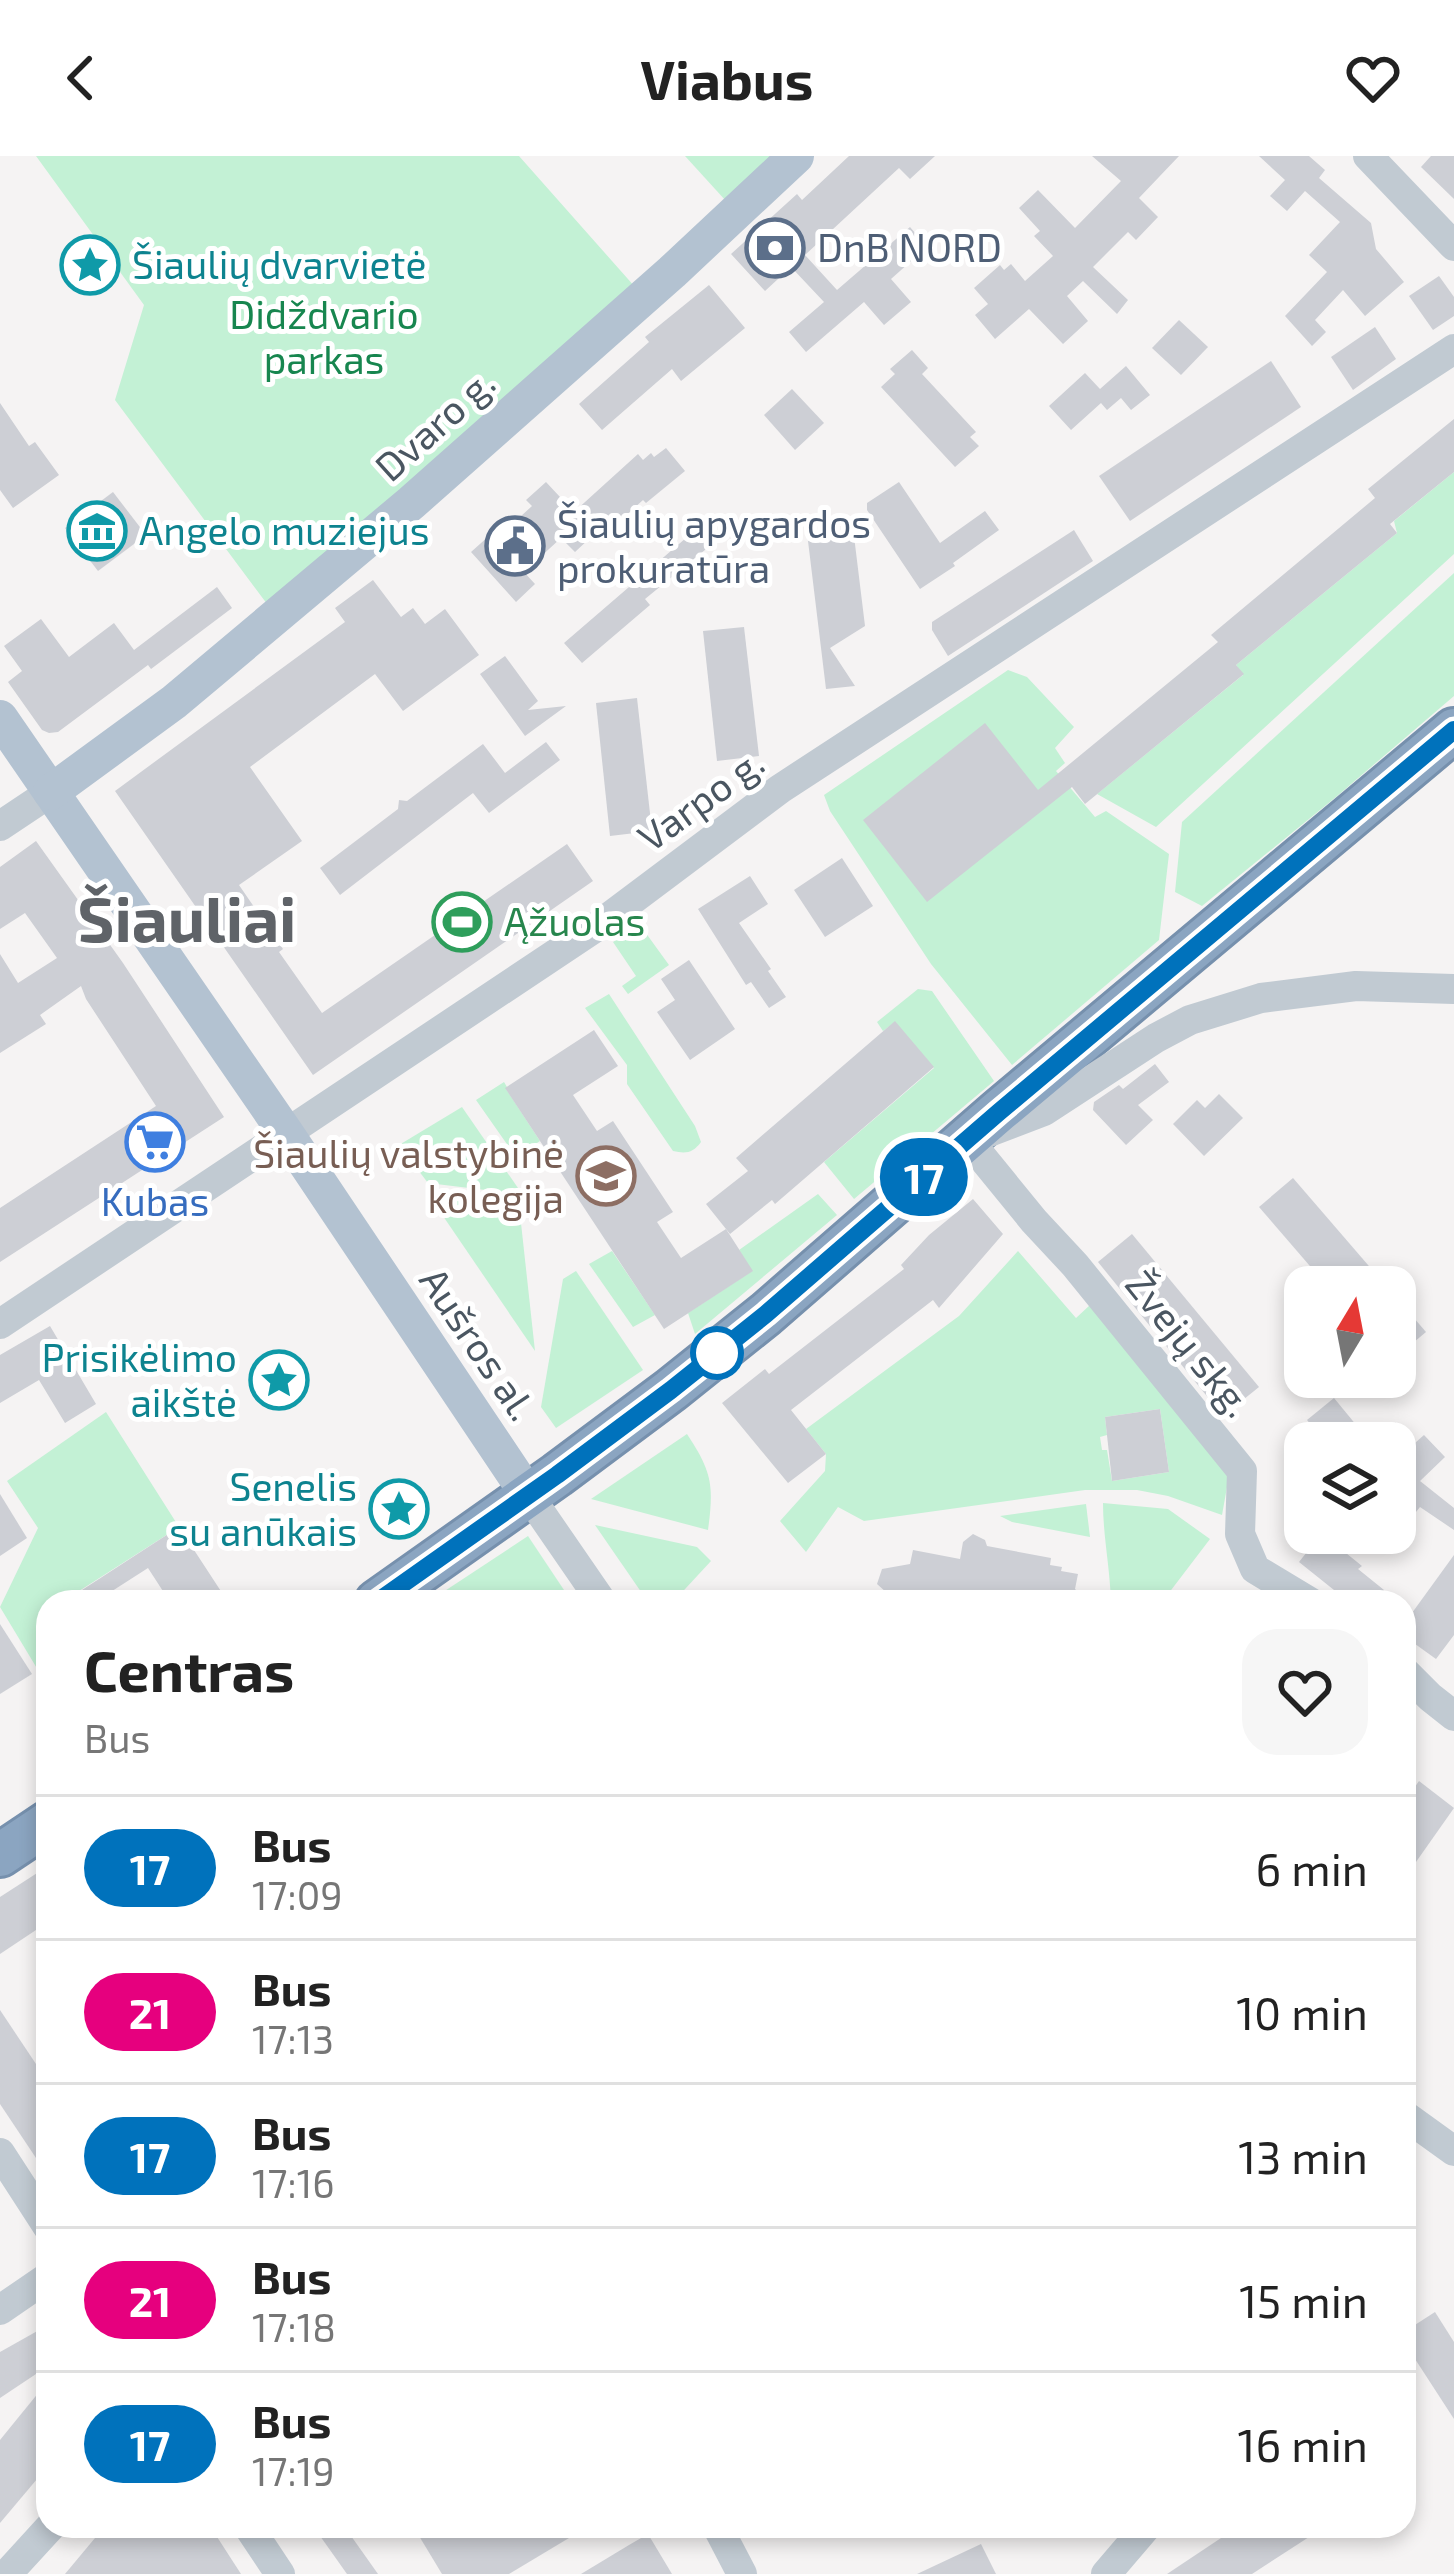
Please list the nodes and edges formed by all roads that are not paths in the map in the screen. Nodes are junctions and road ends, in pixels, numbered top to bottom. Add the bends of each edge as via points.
1 (796, 156) edge
2 (1373, 158) edge
3 (1454, 246) edge
4 (1454, 349) edge
5 (0, 718) edge
6 (1454, 730) edge
7 (51, 792) junction
8 (0, 826) edge
9 (1454, 988) edge
10 (285, 1132) junction
11 (968, 1140) junction
12 (0, 1324) edge
13 (529, 1496) junction
14 (394, 1590) edge
15 (594, 1590) edge
16 (1290, 1590) edge
17 (1416, 1683) edge
18 (1454, 1716) edge
19 (36, 1830) edge
20 (0, 1855) edge
21 (1416, 2124) edge
22 (1454, 2151) edge
23 (0, 2153) edge
24 (36, 2208) edge
25 (36, 2285) edge
26 (0, 2310) edge
27 (40, 2538) edge
28 (256, 2538) edge
29 (723, 2538) edge
30 (1138, 2538) edge
31 (7, 2574) edge
32 (280, 2574) edge
33 (742, 2574) edge
34 (1106, 2574) edge

1 - 7 main road, Dvaro g. via 411,503 174,702
2 - 3 street
4 - 10 street, Varpo g. via 780,789 596,927
5 - 7 main road, Aušros al.
6 - 11 highway
7 - 8 street, Dvaro g.
7 - 10 main road, Aušros al.
9 - 11 street via 1356,986 1261,998 1190,1020 1044,1111
10 - 12 street, Varpo g.
10 - 13 main road, Aušros al.
11 - 13 highway via 766,1314
11 - 16 street, Žvejų skg. via 1242,1471 1240,1534 1255,1569
13 - 14 highway
13 - 15 street, Aušros al.
17 - 18 street
19 - 20 highway
21 - 22 street
23 - 24 street
25 - 26 street
27 - 31 street
28 - 32 street
29 - 33 street
30 - 34 street

